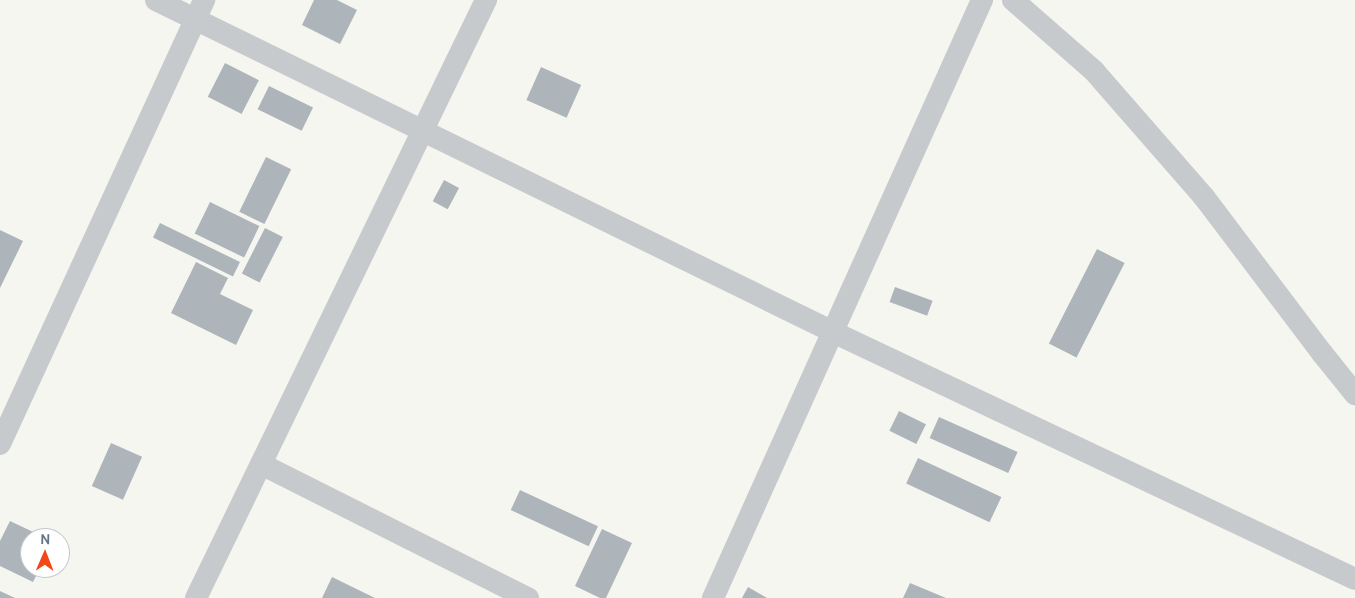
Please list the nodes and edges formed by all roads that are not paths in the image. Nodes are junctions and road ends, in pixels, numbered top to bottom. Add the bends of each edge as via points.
1 (156, 0) edge
2 (486, 0) edge
3 (982, 0) edge
4 (1013, 0) edge
5 (200, 10) edge
6 (423, 132) junction
7 (833, 332) junction
8 (1355, 394) edge
9 (0, 444) edge
10 (261, 464) junction
11 (1355, 579) edge
12 (196, 598) edge
13 (528, 598) edge
14 (713, 598) edge

1 - 5 street
2 - 6 street
3 - 7 street
4 - 8 street via 1094,71 1198,189
5 - 6 street
5 - 9 street
6 - 7 street
6 - 10 street
7 - 11 street
7 - 14 street
10 - 12 street
10 - 13 street

